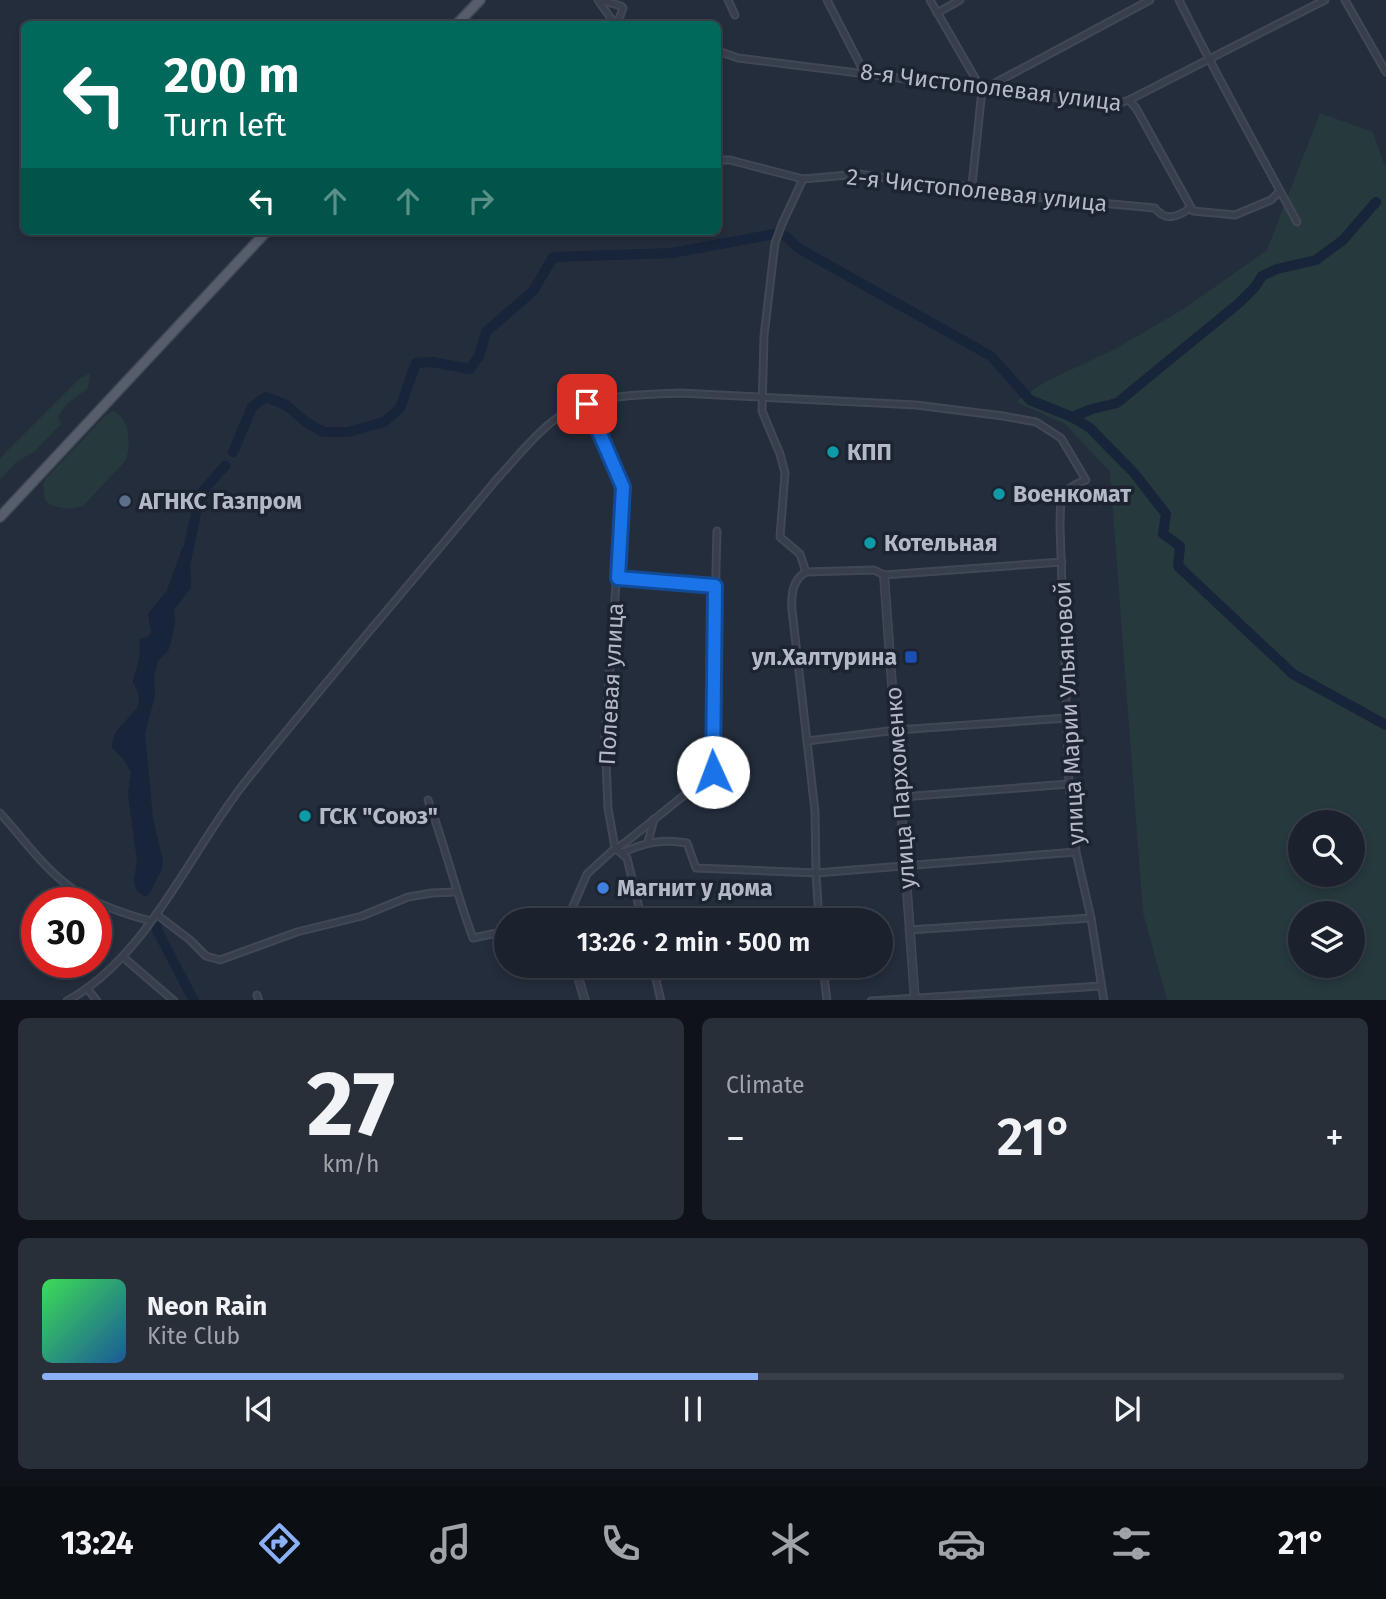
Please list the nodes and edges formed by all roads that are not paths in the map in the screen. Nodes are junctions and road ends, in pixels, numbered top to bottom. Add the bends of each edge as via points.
1 (480, 0) edge
2 (599, 0) edge
3 (728, 0) edge
4 (827, 0) edge
5 (930, 0) edge
6 (960, 0) edge
7 (1150, 0) edge
8 (1179, 0) edge
9 (1325, 0) edge
10 (1345, 0) edge
11 (937, 13) junction
12 (735, 15) dead end
13 (460, 21) edge
14 (613, 21) edge
15 (616, 21) edge
16 (721, 52) edge
17 (1208, 59) junction
18 (864, 72) junction
19 (1386, 72) edge
20 (982, 90) junction
21 (1129, 100) junction
22 (721, 160) edge
23 (803, 179) junction
24 (972, 185) junction
25 (1280, 191) junction
26 (1190, 208) junction
27 (1297, 222) dead end
28 (263, 235) edge
29 (760, 397) junction
30 (603, 401) junction
31 (587, 404) junction
32 (602, 435) junction
33 (0, 517) edge
34 (717, 531) dead end
35 (1062, 562) junction
36 (806, 572) junction
37 (884, 575) junction
38 (618, 578) junction
39 (715, 586) junction
40 (1067, 718) junction
41 (897, 730) junction
42 (807, 741) junction
43 (1069, 784) junction
44 (902, 797) junction
45 (428, 800) dead end
46 (0, 813) edge
47 (654, 819) junction
48 (648, 842) junction
49 (615, 848) junction
50 (1076, 852) junction
51 (622, 853) junction
52 (905, 866) junction
53 (816, 873) junction
54 (456, 892) junction
55 (572, 908) edge
56 (639, 908) edge
57 (818, 908) edge
58 (156, 914) junction
59 (1091, 918) junction
60 (151, 921) junction
61 (909, 930) junction
62 (494, 934) edge
63 (123, 957) junction
64 (579, 978) edge
65 (656, 978) edge
66 (824, 978) edge
67 (1101, 986) junction
68 (88, 988) junction
69 (915, 999) edge
70 (67, 1000) edge
71 (97, 1000) edge
72 (174, 1000) edge
73 (585, 1000) edge
74 (661, 1000) edge
75 (827, 1000) edge
76 (871, 1000) edge
77 (1104, 1000) edge

1 - 13 main road
2 - 14 street
2 - 15 street via 621,6
3 - 12 street
4 - 18 street
5 - 11 street
6 - 11 street
7 - 20 street
8 - 17 street
9 - 17 street
10 - 19 street
11 - 20 street
16 - 18 street, 8-я Чистополевая улица via 738,58
17 - 21 street
17 - 25 street
18 - 20 street, 8-я Чистополевая улица
20 - 21 street, 8-я Чистополевая улица via 1114,105
20 - 24 street
21 - 26 street, 8-я Чистополевая улица
22 - 23 street, 2-я Чистополевая улица
23 - 24 street, 2-я Чистополевая улица via 859,174 948,187
23 - 29 street via 775,243
24 - 26 street, 2-я Чистополевая улица via 991,193 1155,208 1172,218
25 - 26 street via 1271,200 1235,215
25 - 27 street
28 - 33 main road
29 - 30 street via 680,393
29 - 35 street, улица Марии Ульяновой via 916,405 1036,422 1061,438 1086,480 1062,495
29 - 36 street via 785,473 780,537 800,554
30 - 31 street
30 - 32 street via 607,413
31 - 32 street, Полевая улица
31 - 58 street via 552,422 496,480 244,784
32 - 38 street, Полевая улица via 623,487
34 - 39 street
35 - 37 street
35 - 40 street, улица Марии Ульяновой
36 - 37 street via 874,570
36 - 42 street via 797,579 791,600
37 - 41 street, улица Пархоменко
38 - 39 street
38 - 49 street, Полевая улица via 605,737
39 - 47 street via 713,772
40 - 41 street
40 - 43 street, улица Марии Ульяновой
41 - 42 street
41 - 44 street, улица Пархоменко
42 - 53 street via 816,811
43 - 44 street
43 - 50 street, улица Марии Ульяновой
44 - 52 street, улица Пархоменко
45 - 54 street
46 - 60 street via 75,890 120,913
47 - 48 street
47 - 49 street
48 - 51 street
48 - 53 street via 687,843 696,868
49 - 51 street
49 - 55 street via 587,874
50 - 52 street
50 - 59 street, улица Марии Ульяновой
51 - 56 street
52 - 53 street
52 - 61 street, улица Пархоменко
53 - 57 street
54 - 58 street via 408,897 220,960 206,956
54 - 62 street via 473,938
58 - 60 street
59 - 61 street
59 - 67 street, улица Марии Ульяновой
60 - 63 street
61 - 69 street, улица Пархоменко
63 - 68 street
63 - 72 street
64 - 73 street
65 - 74 street
66 - 75 street
67 - 69 street
67 - 77 street, улица Марии Ульяновой
68 - 70 street
68 - 71 street
69 - 76 street

